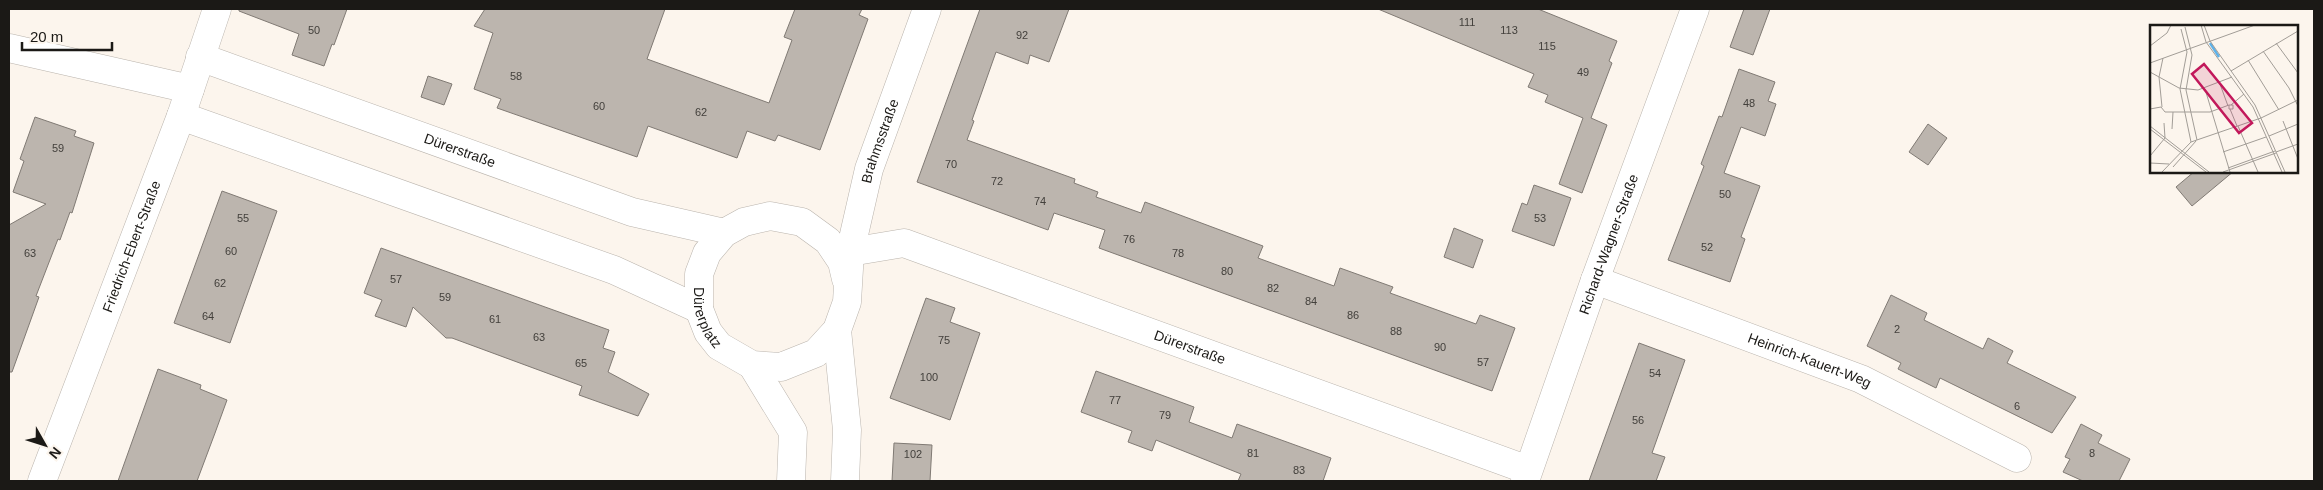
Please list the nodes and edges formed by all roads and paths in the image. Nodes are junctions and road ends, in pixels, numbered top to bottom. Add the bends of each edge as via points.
1 (217, 9) edge
2 (927, 9) edge
3 (1694, 9) edge
4 (9, 48) edge
5 (200, 57) junction
6 (190, 90) junction
7 (181, 116) junction
8 (724, 233) junction
9 (850, 252) junction
10 (846, 279) junction
11 (1595, 280) junction
12 (699, 309) junction
13 (837, 330) junction
14 (752, 365) junction
15 (2017, 458) dead end
16 (1527, 476) edge
17 (42, 481) edge
18 (790, 481) edge
19 (845, 481) edge

1 - 5 street, Friedrich-Ebert-Straße
2 - 9 street, Brahmsstraße via 868,169
3 - 11 street, Richard-Wagner-Straße
4 - 6 street
5 - 6 street, Friedrich-Ebert-Straße
5 - 8 street, Dürerstraße via 632,212
6 - 7 street, Friedrich-Ebert-Straße
7 - 12 street via 614,270
7 - 17 street, Friedrich-Ebert-Straße
8 - 10 street, Dürerplatz via 744,222 770,216 802,222 828,241 842,262
8 - 12 street, Dürerplatz via 707,253 699,274
9 - 10 street, Brahmsstraße
9 - 16 street, Dürerstraße via 904,243
10 - 13 street, Dürerplatz via 847,302
11 - 15 street, Heinrich-Kauert-Weg via 1861,379
11 - 16 street, Richard-Wagner-Straße
12 - 14 street, Dürerplatz via 708,332 719,346
13 - 14 street, Dürerplatz via 816,353 781,367
13 - 19 street via 847,430
14 - 18 street via 793,432

